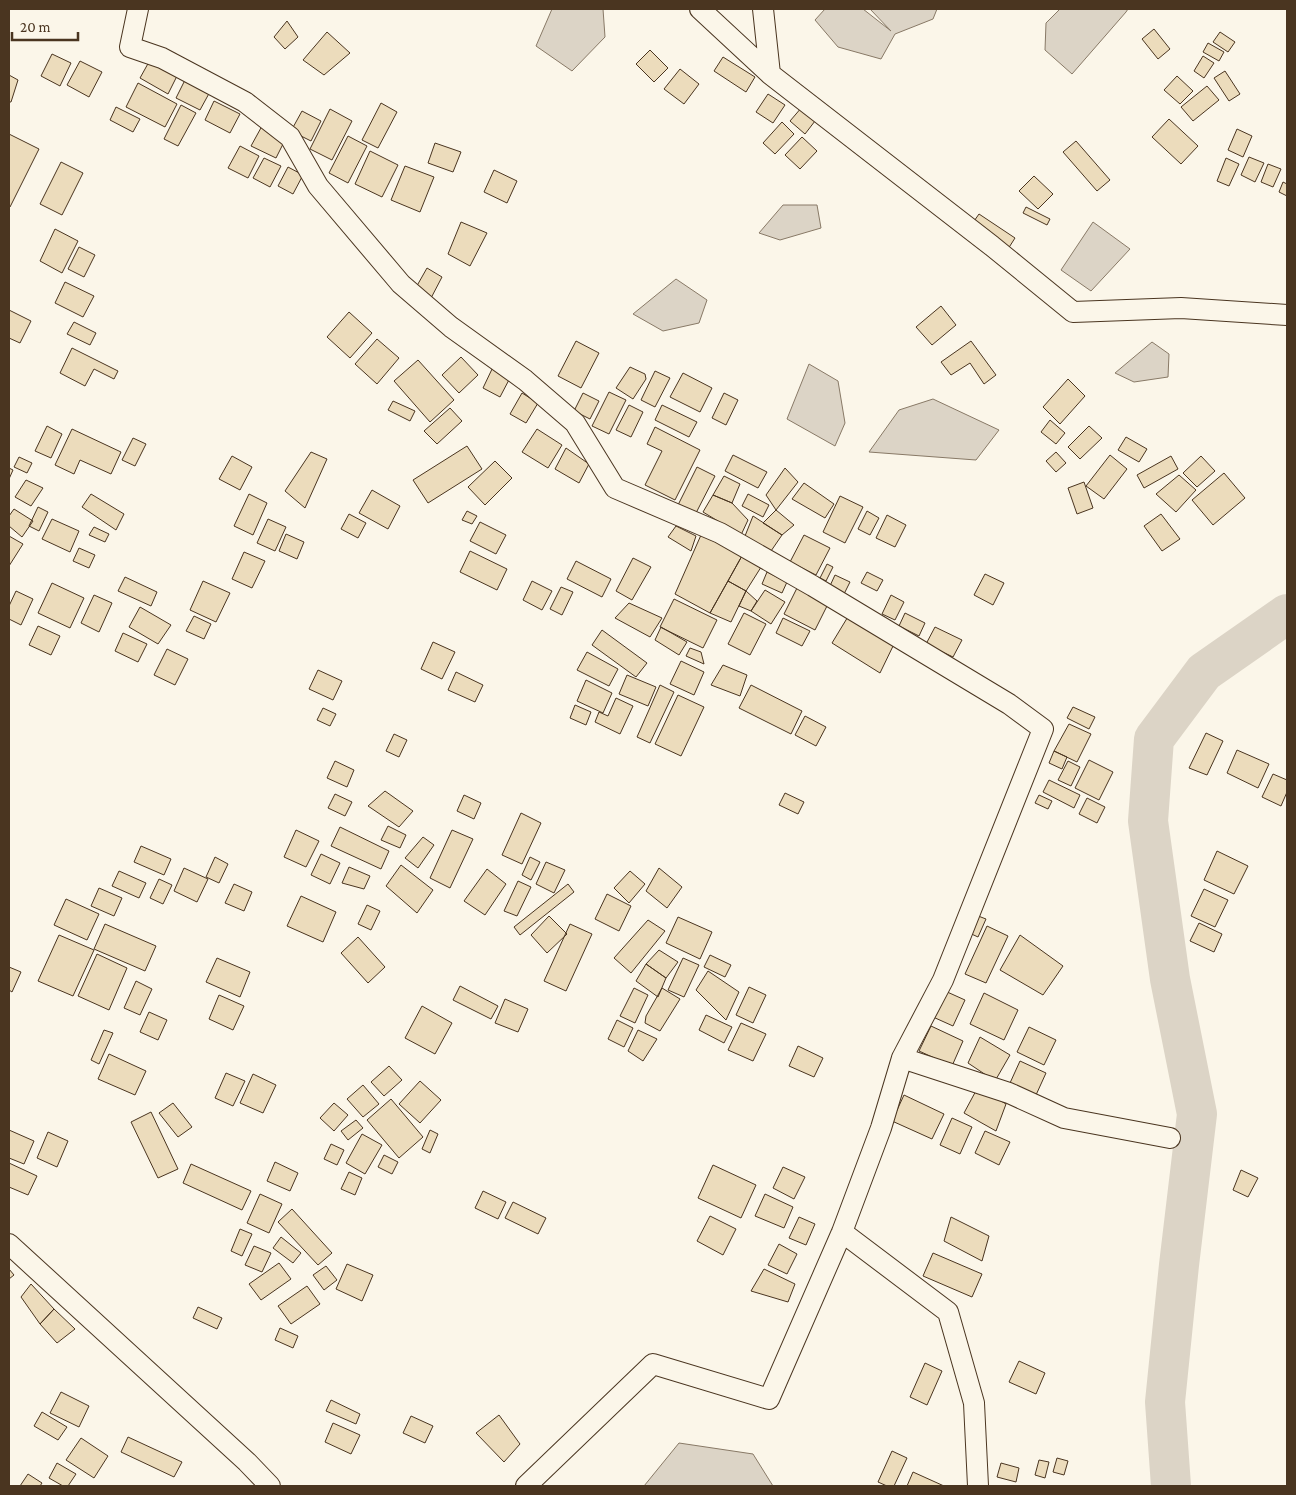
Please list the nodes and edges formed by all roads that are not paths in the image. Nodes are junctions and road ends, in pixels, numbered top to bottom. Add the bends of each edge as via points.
1 (138, 9) edge
2 (700, 9) edge
3 (763, 9) edge
4 (770, 74) junction
5 (1287, 315) edge
6 (902, 1058) junction
7 (1170, 1138) dead end
8 (842, 1232) junction
9 (9, 1244) edge
10 (270, 1486) edge
11 (526, 1486) edge
12 (978, 1486) edge

1 - 6 street via 130,47 162,58 245,102 290,137 318,186 401,284 451,327 525,380 574,424 615,488 720,533 1009,704 1043,729 943,980
2 - 4 street
3 - 4 street
4 - 5 street via 1073,312 1181,308
6 - 7 street via 1009,1093 1064,1118
6 - 8 street via 882,1128
8 - 11 street via 769,1400 653,1364
8 - 12 street via 948,1312 974,1403
9 - 10 street

